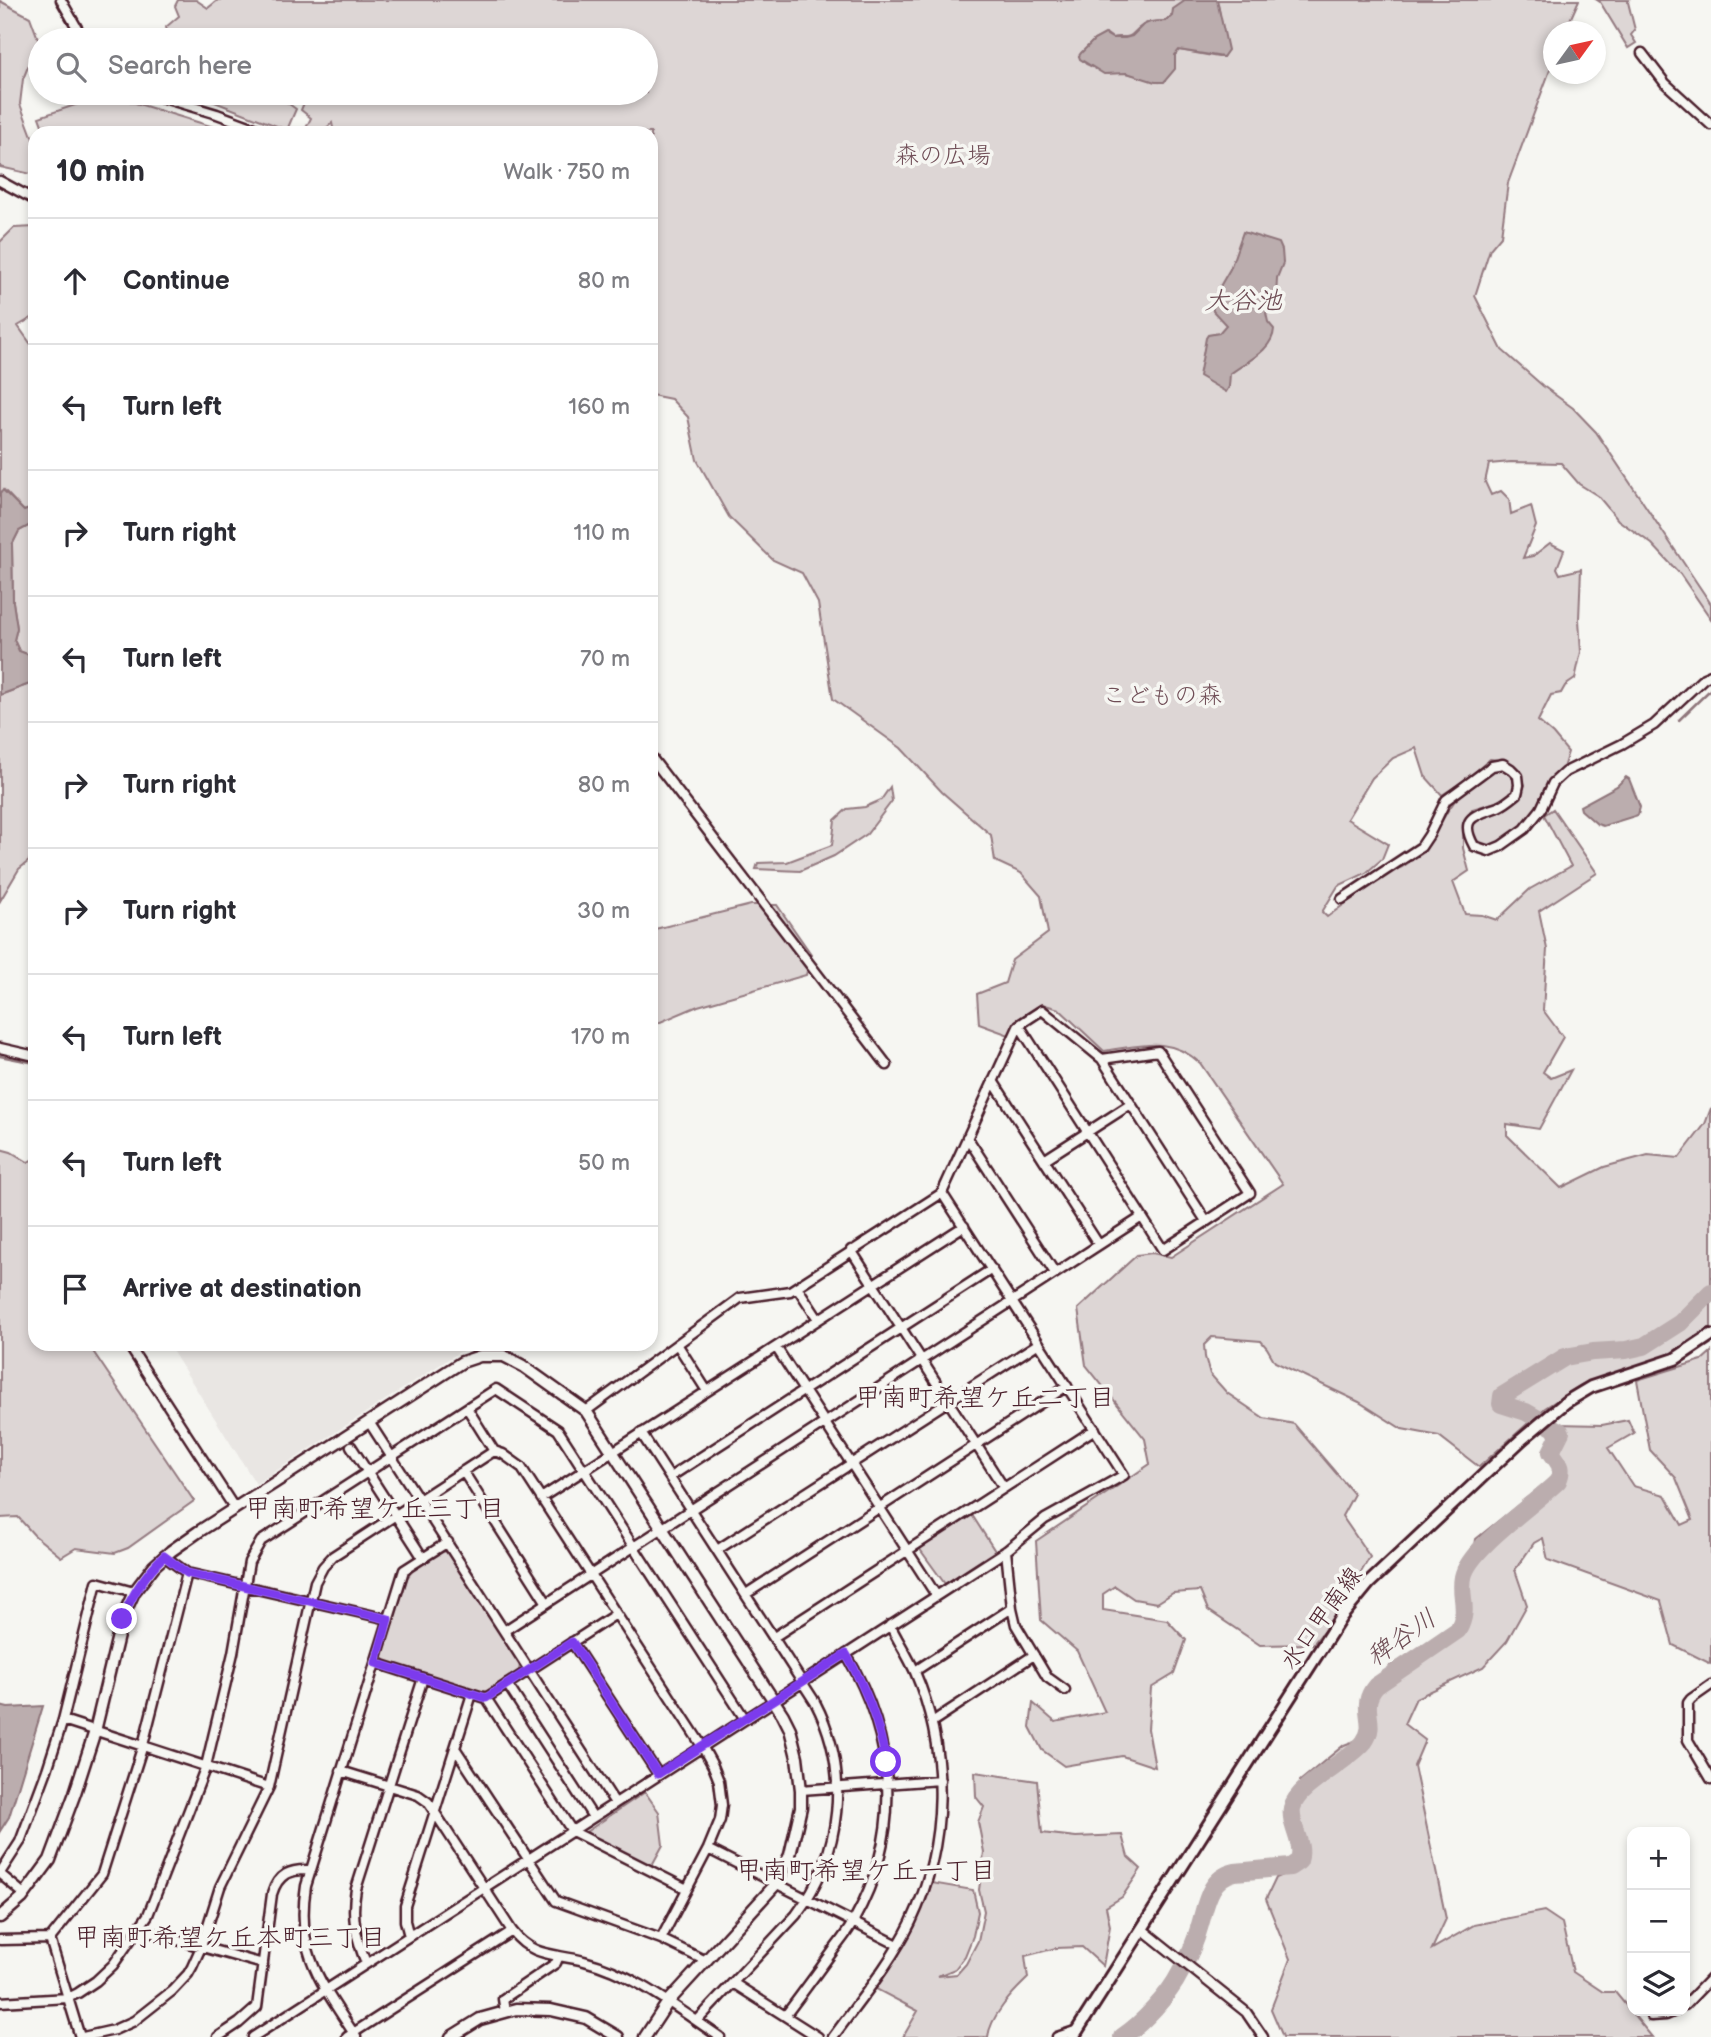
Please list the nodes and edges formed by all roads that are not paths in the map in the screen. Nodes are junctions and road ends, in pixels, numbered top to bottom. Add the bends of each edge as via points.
1 (61, 0) edge
2 (77, 28) edge
3 (1642, 53) dead end
4 (187, 105) edge
5 (1711, 125) edge
6 (249, 126) edge
7 (0, 181) edge
8 (28, 196) edge
9 (1711, 675) edge
10 (658, 766) edge
11 (1342, 899) dead end
12 (1019, 1025) junction
13 (0, 1048) edge
14 (28, 1054) edge
15 (1101, 1059) junction
16 (887, 1065) dead end
17 (993, 1081) junction
18 (1131, 1104) junction
19 (1088, 1132) junction
20 (967, 1137) junction
21 (1044, 1160) junction
22 (942, 1193) junction
23 (1142, 1217) junction
24 (1206, 1221) junction
25 (964, 1226) junction
26 (1099, 1245) junction
27 (851, 1250) junction
28 (992, 1269) junction
29 (1055, 1273) junction
30 (873, 1284) junction
31 (797, 1287) junction
32 (1012, 1301) junction
33 (818, 1319) junction
34 (901, 1328) junction
35 (1711, 1335) edge
36 (677, 1343) junction
37 (1039, 1343) junction
38 (775, 1347) junction
39 (133, 1351) edge
40 (922, 1360) junction
41 (1067, 1386) junction
42 (803, 1390) junction
43 (707, 1391) junction
44 (948, 1401) junction
45 (467, 1408) junction
46 (586, 1411) junction
47 (369, 1422) junction
48 (824, 1423) junction
49 (1095, 1429) junction
50 (641, 1433) junction
51 (976, 1444) junction
52 (351, 1446) dead end
53 (495, 1451) junction
54 (613, 1452) junction
55 (391, 1456) junction
56 (851, 1464) junction
57 (584, 1470) junction
58 (463, 1471) junction
59 (367, 1472) junction
60 (670, 1477) junction
61 (1004, 1488) junction
62 (541, 1498) junction
63 (419, 1500) junction
64 (879, 1507) junction
65 (235, 1509) junction
66 (691, 1509) junction
67 (395, 1515) junction
68 (662, 1528) junction
69 (448, 1542) junction
70 (634, 1546) junction
71 (718, 1550) junction
72 (907, 1551) junction
73 (1006, 1551) junction
74 (164, 1556) junction
75 (423, 1558) junction
76 (187, 1573) junction
77 (590, 1574) junction
78 (244, 1586) junction
79 (134, 1592) junction
80 (746, 1594) junction
81 (936, 1595) junction
82 (311, 1601) junction
83 (547, 1602) junction
84 (1012, 1608) junction
85 (616, 1614) junction
86 (388, 1619) junction
87 (890, 1625) junction
88 (504, 1631) junction
89 (774, 1637) junction
90 (572, 1642) junction
91 (846, 1654) junction
92 (1034, 1655) junction
93 (376, 1663) junction
94 (529, 1670) junction
95 (915, 1671) junction
96 (423, 1678) junction
97 (803, 1682) junction
98 (507, 1684) junction
99 (1711, 1685) edge
100 (1065, 1690) dead end
101 (472, 1694) junction
102 (486, 1698) junction
103 (774, 1700) junction
104 (745, 1719) junction
105 (63, 1720) junction
106 (932, 1722) junction
107 (94, 1731) junction
108 (143, 1745) junction
109 (702, 1746) junction
110 (455, 1748) junction
111 (206, 1766) junction
112 (341, 1771) junction
113 (658, 1774) junction
114 (1711, 1779) edge
115 (940, 1780) junction
116 (887, 1783) junction
117 (389, 1786) junction
118 (269, 1787) junction
119 (838, 1787) junction
120 (801, 1790) junction
121 (615, 1803) junction
122 (435, 1812) junction
123 (593, 1817) junction
124 (572, 1831) junction
125 (708, 1849) junction
126 (528, 1860) junction
127 (310, 1870) junction
128 (0, 1873) edge
129 (776, 1884) junction
130 (485, 1887) junction
131 (687, 1889) junction
132 (24, 1894) junction
133 (807, 1900) junction
134 (0, 1917) edge
135 (854, 1922) junction
136 (138, 1929) junction
137 (1142, 1929) junction
138 (512, 1931) junction
139 (409, 1936) junction
140 (50, 1939) junction
141 (661, 1939) junction
142 (0, 1940) edge
143 (898, 1945) junction
144 (201, 1947) junction
145 (559, 1956) junction
146 (706, 1961) junction
147 (366, 1963) junction
148 (263, 1964) junction
149 (1711, 1978) edge
150 (733, 1983) junction
151 (325, 1990) junction
152 (68, 1998) junction
153 (1690, 1999) edge
154 (667, 2001) junction
155 (0, 2002) edge
156 (505, 2012) junction
157 (785, 2016) junction
158 (1658, 2016) edge
159 (1651, 2017) dead end
160 (697, 2021) junction
161 (1075, 2033) edge
162 (352, 2036) edge
163 (82, 2037) edge
164 (218, 2037) edge
165 (253, 2037) edge
166 (451, 2037) edge
167 (618, 2037) edge
168 (645, 2037) edge
169 (720, 2037) edge
170 (818, 2037) edge
171 (833, 2037) edge
172 (1057, 2037) edge
173 (1263, 2037) edge

1 - 2 street
3 - 5 street via 1665,83
4 - 6 street
7 - 8 street
9 - 11 street via 1654,725 1565,772 1553,783 1525,829 1502,846 1489,851 1474,846 1468,830 1476,813 1517,794 1518,776 1503,764 1492,766 1446,800 1421,847
10 - 16 street
12 - 15 street via 1042,1010
12 - 17 street
12 - 19 street
13 - 14 street
15 - 18 street
15 - 24 street via 1158,1051 1250,1193
17 - 20 street
17 - 21 street
18 - 19 street
18 - 24 street
19 - 21 street
19 - 23 street
20 - 22 street
20 - 29 street
21 - 26 street
22 - 25 street
22 - 27 street
23 - 24 street via 1163,1250
23 - 26 street
25 - 28 street
25 - 30 street
26 - 29 street
27 - 30 street
27 - 31 street
28 - 32 street
28 - 34 street
29 - 32 street
30 - 33 street
30 - 34 street
31 - 33 street
31 - 36 street via 740,1298
32 - 37 street
32 - 40 street
33 - 38 street
34 - 40 street
34 - 42 street
35 - 137 main road, 水口甲南線 via 1675,1359 1591,1387 1566,1402 1368,1583 1341,1617
36 - 43 street
36 - 46 street
37 - 41 street
37 - 44 street
38 - 42 street
38 - 43 street
39 - 65 street
40 - 44 street
40 - 48 street
41 - 49 street
41 - 51 street
42 - 48 street
42 - 60 street
43 - 50 street
44 - 51 street
44 - 56 street
45 - 53 street
45 - 55 street
45 - 57 street via 496,1389 558,1430
46 - 47 street via 512,1359 493,1355 462,1362
46 - 54 street
47 - 55 street
47 - 65 street
48 - 56 street
48 - 66 street
49 - 61 street
49 - 73 street via 1124,1475 1045,1519
50 - 54 street
50 - 60 street
51 - 61 street
51 - 64 street
52 - 59 street
53 - 58 street
53 - 62 street via 521,1467
54 - 57 street
54 - 68 street
55 - 59 street
55 - 63 street
56 - 64 street
56 - 71 street
57 - 62 street
57 - 70 street
58 - 63 street
58 - 83 street
59 - 67 street
59 - 78 street via 261,1541 249,1562
60 - 66 street
61 - 72 street
62 - 77 street
63 - 67 street
63 - 69 street
64 - 72 street
64 - 80 street
65 - 74 street
66 - 68 street
66 - 71 street
67 - 75 street
67 - 82 street via 328,1560 318,1574
68 - 70 street
68 - 103 street
69 - 75 street
69 - 88 street
70 - 77 street
70 - 104 street
71 - 80 street
72 - 81 street
72 - 89 street
73 - 81 street
73 - 84 street
74 - 76 street
74 - 79 street
75 - 86 street via 404,1570
76 - 78 street
76 - 108 street
77 - 83 street
77 - 85 street
78 - 82 street
78 - 111 street
79 - 105 street via 97,1582
79 - 107 street via 122,1619
80 - 89 street
81 - 87 street
82 - 86 street
82 - 118 street
83 - 88 street
84 - 92 street via 1019,1634
84 - 95 street
85 - 90 street
85 - 109 street
86 - 93 street
87 - 91 street
87 - 95 street
88 - 94 street
89 - 97 street
90 - 94 street
90 - 113 street
91 - 97 street
91 - 116 street via 874,1711
92 - 100 street via 1047,1677
92 - 106 street
93 - 96 street
93 - 112 street
94 - 98 street
94 - 121 street
95 - 106 street
96 - 101 street
96 - 117 street
97 - 103 street
97 - 119 street via 824,1722
98 - 102 street
98 - 123 street
99 - 114 street via 1688,1703 1688,1740
101 - 102 street
101 - 110 street
102 - 124 street
103 - 104 street
103 - 120 street via 790,1728
104 - 109 street
105 - 107 street
105 - 128 street via 29,1824
106 - 115 street
107 - 108 street
107 - 132 street via 50,1860
108 - 111 street
108 - 140 street via 102,1874
109 - 113 street
109 - 125 street via 717,1774 722,1805
110 - 122 street
110 - 126 street
111 - 118 street
111 - 136 street via 148,1915
112 - 117 street
112 - 127 street
113 - 121 street
115 - 116 street
115 - 143 street via 932,1864
116 - 119 street
116 - 135 street via 878,1863
117 - 122 street via 423,1798
117 - 147 street via 355,1898 355,1931
118 - 144 street via 220,1887
119 - 120 street
119 - 133 street via 831,1844
120 - 129 street via 793,1843
121 - 123 street
122 - 130 street
122 - 139 street via 405,1906
123 - 124 street
124 - 126 street
124 - 131 street
125 - 129 street
125 - 131 street
126 - 130 street
126 - 141 street via 556,1901
127 - 148 street via 291,1871 277,1881
127 - 151 street via 303,1902 304,1932 314,1970
128 - 132 street
129 - 133 street
129 - 146 street
130 - 138 street
130 - 139 street
131 - 141 street
132 - 134 street
133 - 135 street
133 - 150 street
135 - 143 street
135 - 157 street
136 - 144 street
136 - 152 street via 103,1976
137 - 161 main road, 水口甲南線
137 - 173 street via 1246,2012
138 - 145 street via 529,1948
138 - 162 street
139 - 147 street
140 - 142 street
140 - 152 street
141 - 146 street
143 - 171 street
144 - 148 street
144 - 163 street via 183,1980 143,2015 114,2031
145 - 154 street via 609,1969
145 - 156 street via 556,1963 503,1999
146 - 154 street
147 - 151 street
148 - 164 street via 257,2007
149 - 153 street
150 - 157 street
150 - 160 street
151 - 162 street
151 - 165 street
152 - 155 street
152 - 163 street
154 - 160 street
154 - 168 street
156 - 166 street via 480,2019
156 - 167 street via 551,2010 586,2018
157 - 170 street
158 - 159 street
160 - 169 street
161 - 172 street

